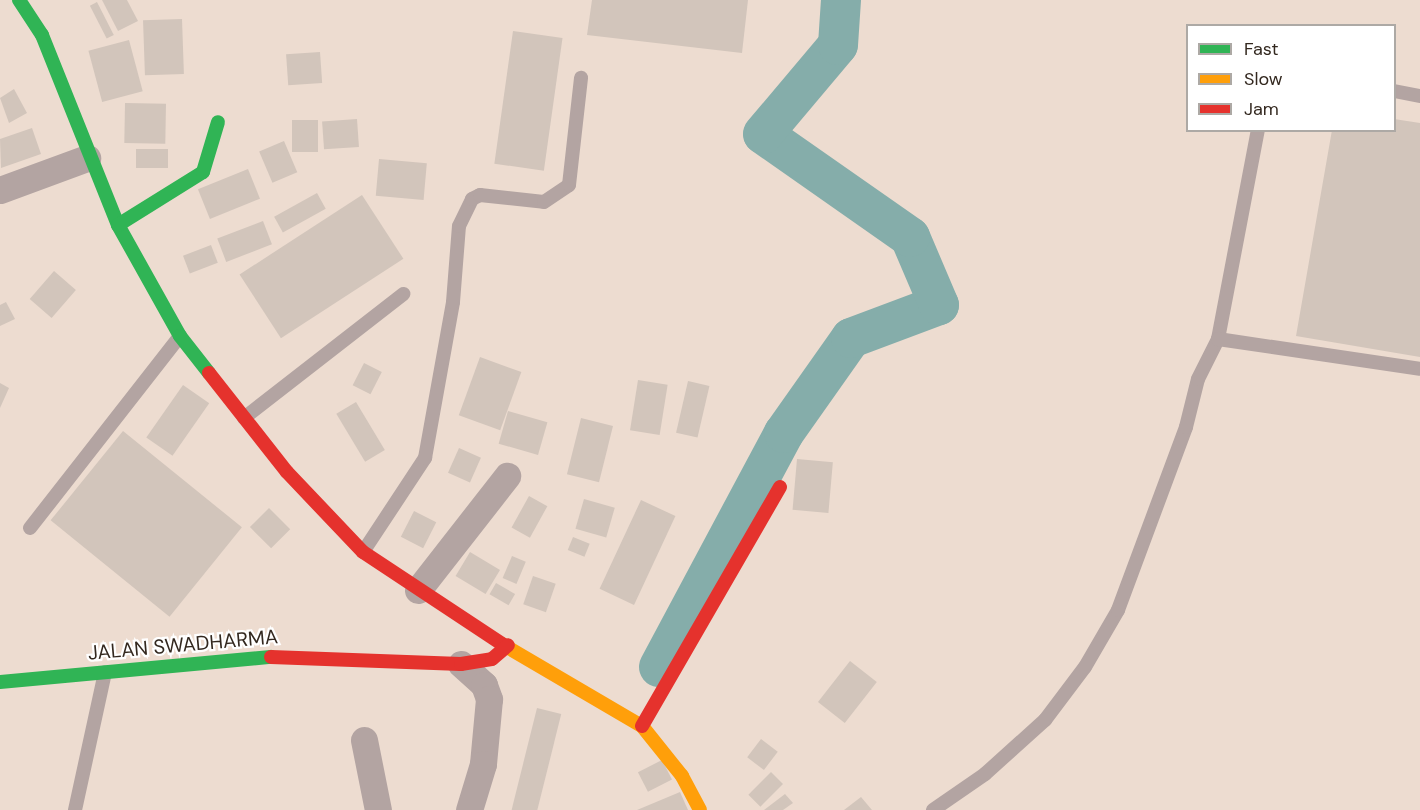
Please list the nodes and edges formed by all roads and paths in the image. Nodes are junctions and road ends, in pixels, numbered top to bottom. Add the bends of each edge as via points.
1 (19, 0) edge
2 (581, 78) dead end
3 (1396, 91) edge
4 (1420, 96) edge
5 (219, 122) dead end
6 (1258, 132) edge
7 (87, 158) junction
8 (0, 190) edge
9 (118, 225) junction
10 (403, 294) dead end
11 (180, 336) junction
12 (1218, 339) junction
13 (1420, 369) edge
14 (242, 419) junction
15 (507, 476) dead end
16 (780, 487) dead end
17 (30, 528) dead end
18 (363, 552) junction
19 (417, 590) junction
20 (508, 645) junction
21 (460, 664) junction
22 (105, 672) junction
23 (0, 682) edge
24 (642, 726) junction
25 (364, 740) dead end
26 (75, 810) edge
27 (378, 810) edge
28 (470, 810) edge
29 (700, 810) edge
30 (933, 810) edge

1 - 7 main road via 42,35
2 - 18 lane via 569,185 544,202 480,195 472,199 459,226 453,302 425,458
3 - 4 lane
5 - 9 main road via 203,172
6 - 12 lane
7 - 8 street
7 - 9 main road
9 - 11 main road
10 - 14 lane
11 - 14 main road
11 - 17 lane
12 - 13 lane
12 - 30 lane via 1198,379 1186,427 1118,610 1085,667 1045,720 985,774
14 - 18 main road
15 - 19 street
16 - 24 main road
18 - 19 main road
19 - 20 main road
20 - 21 main road, JALAN SWADHARMA via 492,660
20 - 24 main road
21 - 22 main road, JALAN SWADHARMA via 292,655
21 - 28 street via 484,685 489,699 483,764
22 - 23 main road, JALAN SWADHARMA
22 - 26 lane
24 - 29 main road via 682,776
25 - 27 street

